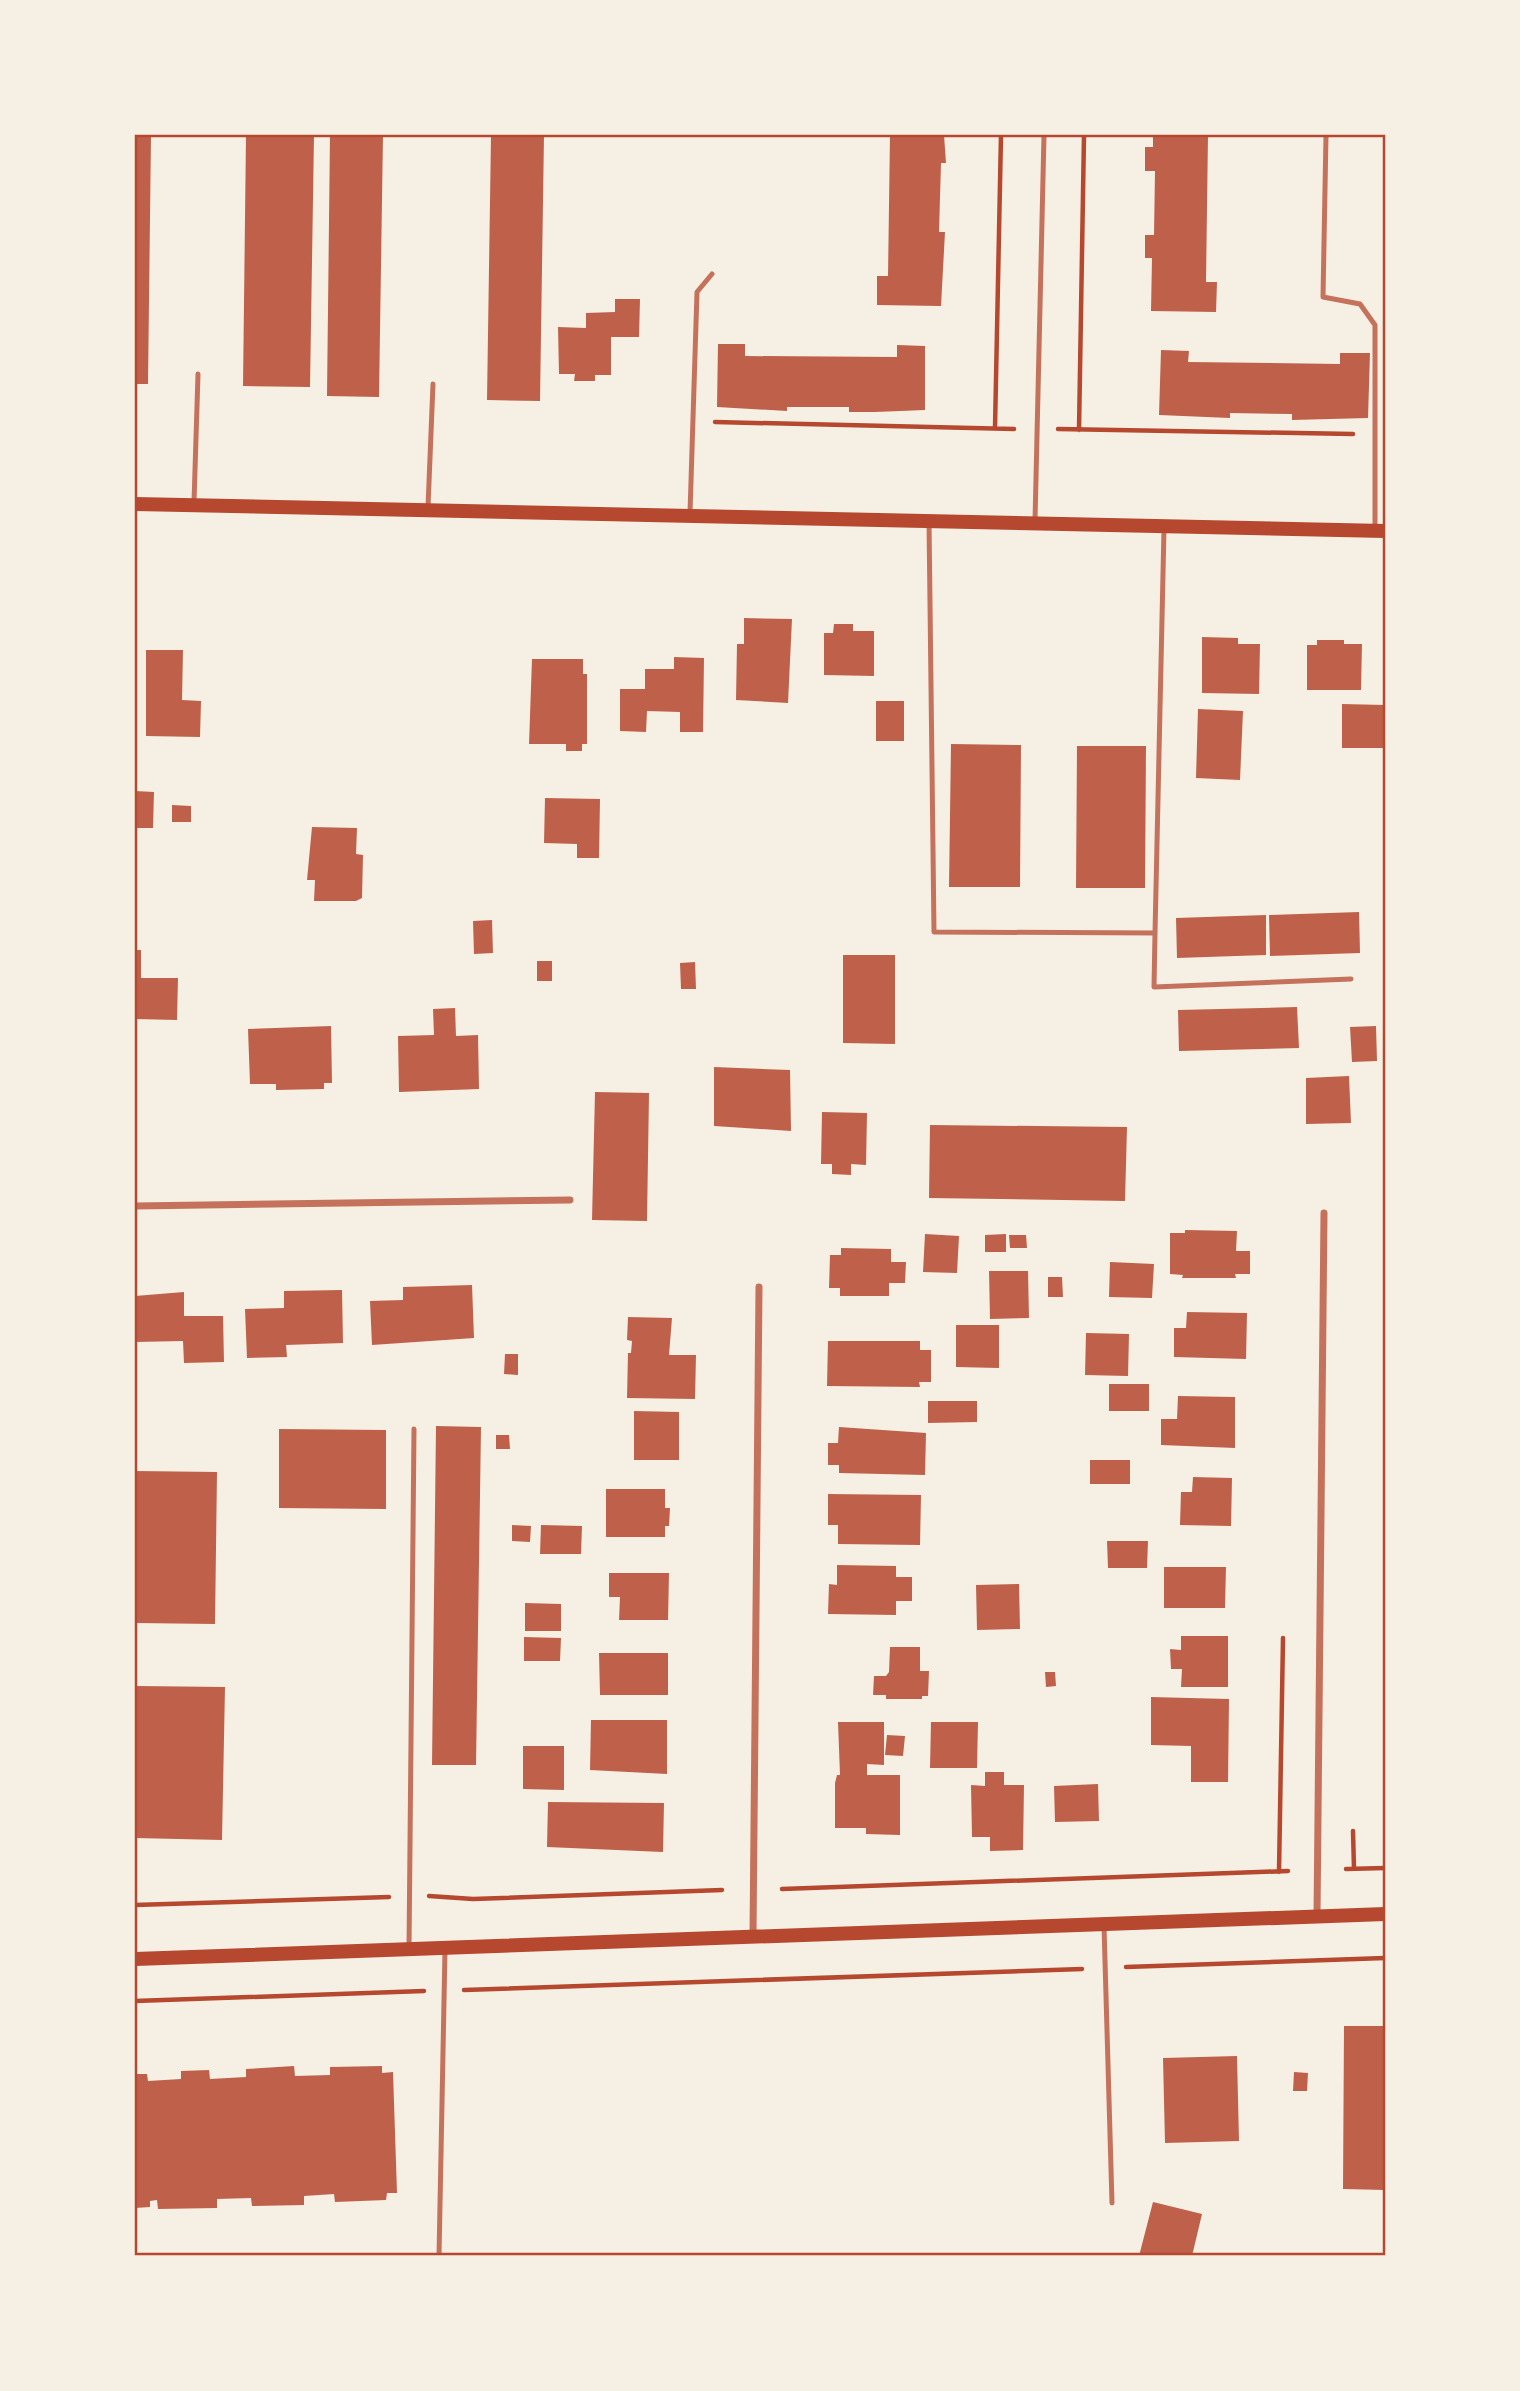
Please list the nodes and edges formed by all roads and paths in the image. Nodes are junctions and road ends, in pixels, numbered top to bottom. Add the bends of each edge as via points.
1 (1001, 135) edge
2 (1044, 135) edge
3 (1084, 135) edge
4 (1326, 135) edge
5 (712, 274) dead end
6 (198, 374) dead end
7 (433, 384) dead end
8 (704, 422) dead end
9 (995, 428) junction
10 (1010, 429) dead end
11 (1065, 429) dead end
12 (1079, 430) junction
13 (1375, 435) junction
14 (135, 504) edge
15 (194, 505) junction
16 (428, 510) junction
17 (690, 516) junction
18 (929, 521) junction
19 (1035, 524) junction
20 (1164, 526) junction
21 (1380, 531) edge
22 (1155, 933) junction
23 (1351, 979) dead end
24 (570, 1200) dead end
25 (135, 1206) edge
26 (1324, 1213) dead end
27 (759, 1287) dead end
28 (414, 1429) dead end
29 (1283, 1638) dead end
30 (1353, 1831) dead end
31 (1385, 1868) edge
32 (1346, 1869) dead end
33 (1354, 1869) junction
34 (1288, 1871) dead end
35 (1279, 1872) junction
36 (782, 1889) dead end
37 (1385, 1914) edge
38 (1317, 1916) junction
39 (1104, 1924) junction
40 (753, 1936) junction
41 (445, 1947) junction
42 (409, 1949) junction
43 (1385, 1958) edge
44 (135, 1959) edge
45 (1105, 1968) junction
46 (444, 1990) junction
47 (135, 2001) edge
48 (1112, 2203) dead end
49 (439, 2256) edge

1 - 9 path
2 - 19 lane
3 - 12 path
4 - 13 lane via 1323,297 1360,304 1375,325
5 - 17 lane via 697,292
6 - 15 lane
7 - 16 lane
8 - 9 path
9 - 10 path
11 - 12 path
12 - 13 path
13 - 21 lane
14 - 15 main road
15 - 16 main road
16 - 17 main road
17 - 18 main road
18 - 19 main road
18 - 22 lane via 934,932
19 - 20 main road
20 - 21 main road
20 - 22 lane
22 - 23 lane via 1154,987
24 - 25 street
26 - 38 street
27 - 40 street
28 - 42 lane
29 - 35 path
30 - 33 path
31 - 33 path
32 - 33 path
34 - 35 path
35 - 36 path
37 - 38 main road
38 - 39 main road
39 - 40 main road
39 - 45 lane
40 - 41 main road
41 - 42 main road
41 - 46 lane
42 - 44 main road
43 - 45 path
45 - 46 path
45 - 48 lane
46 - 47 path
46 - 49 lane

